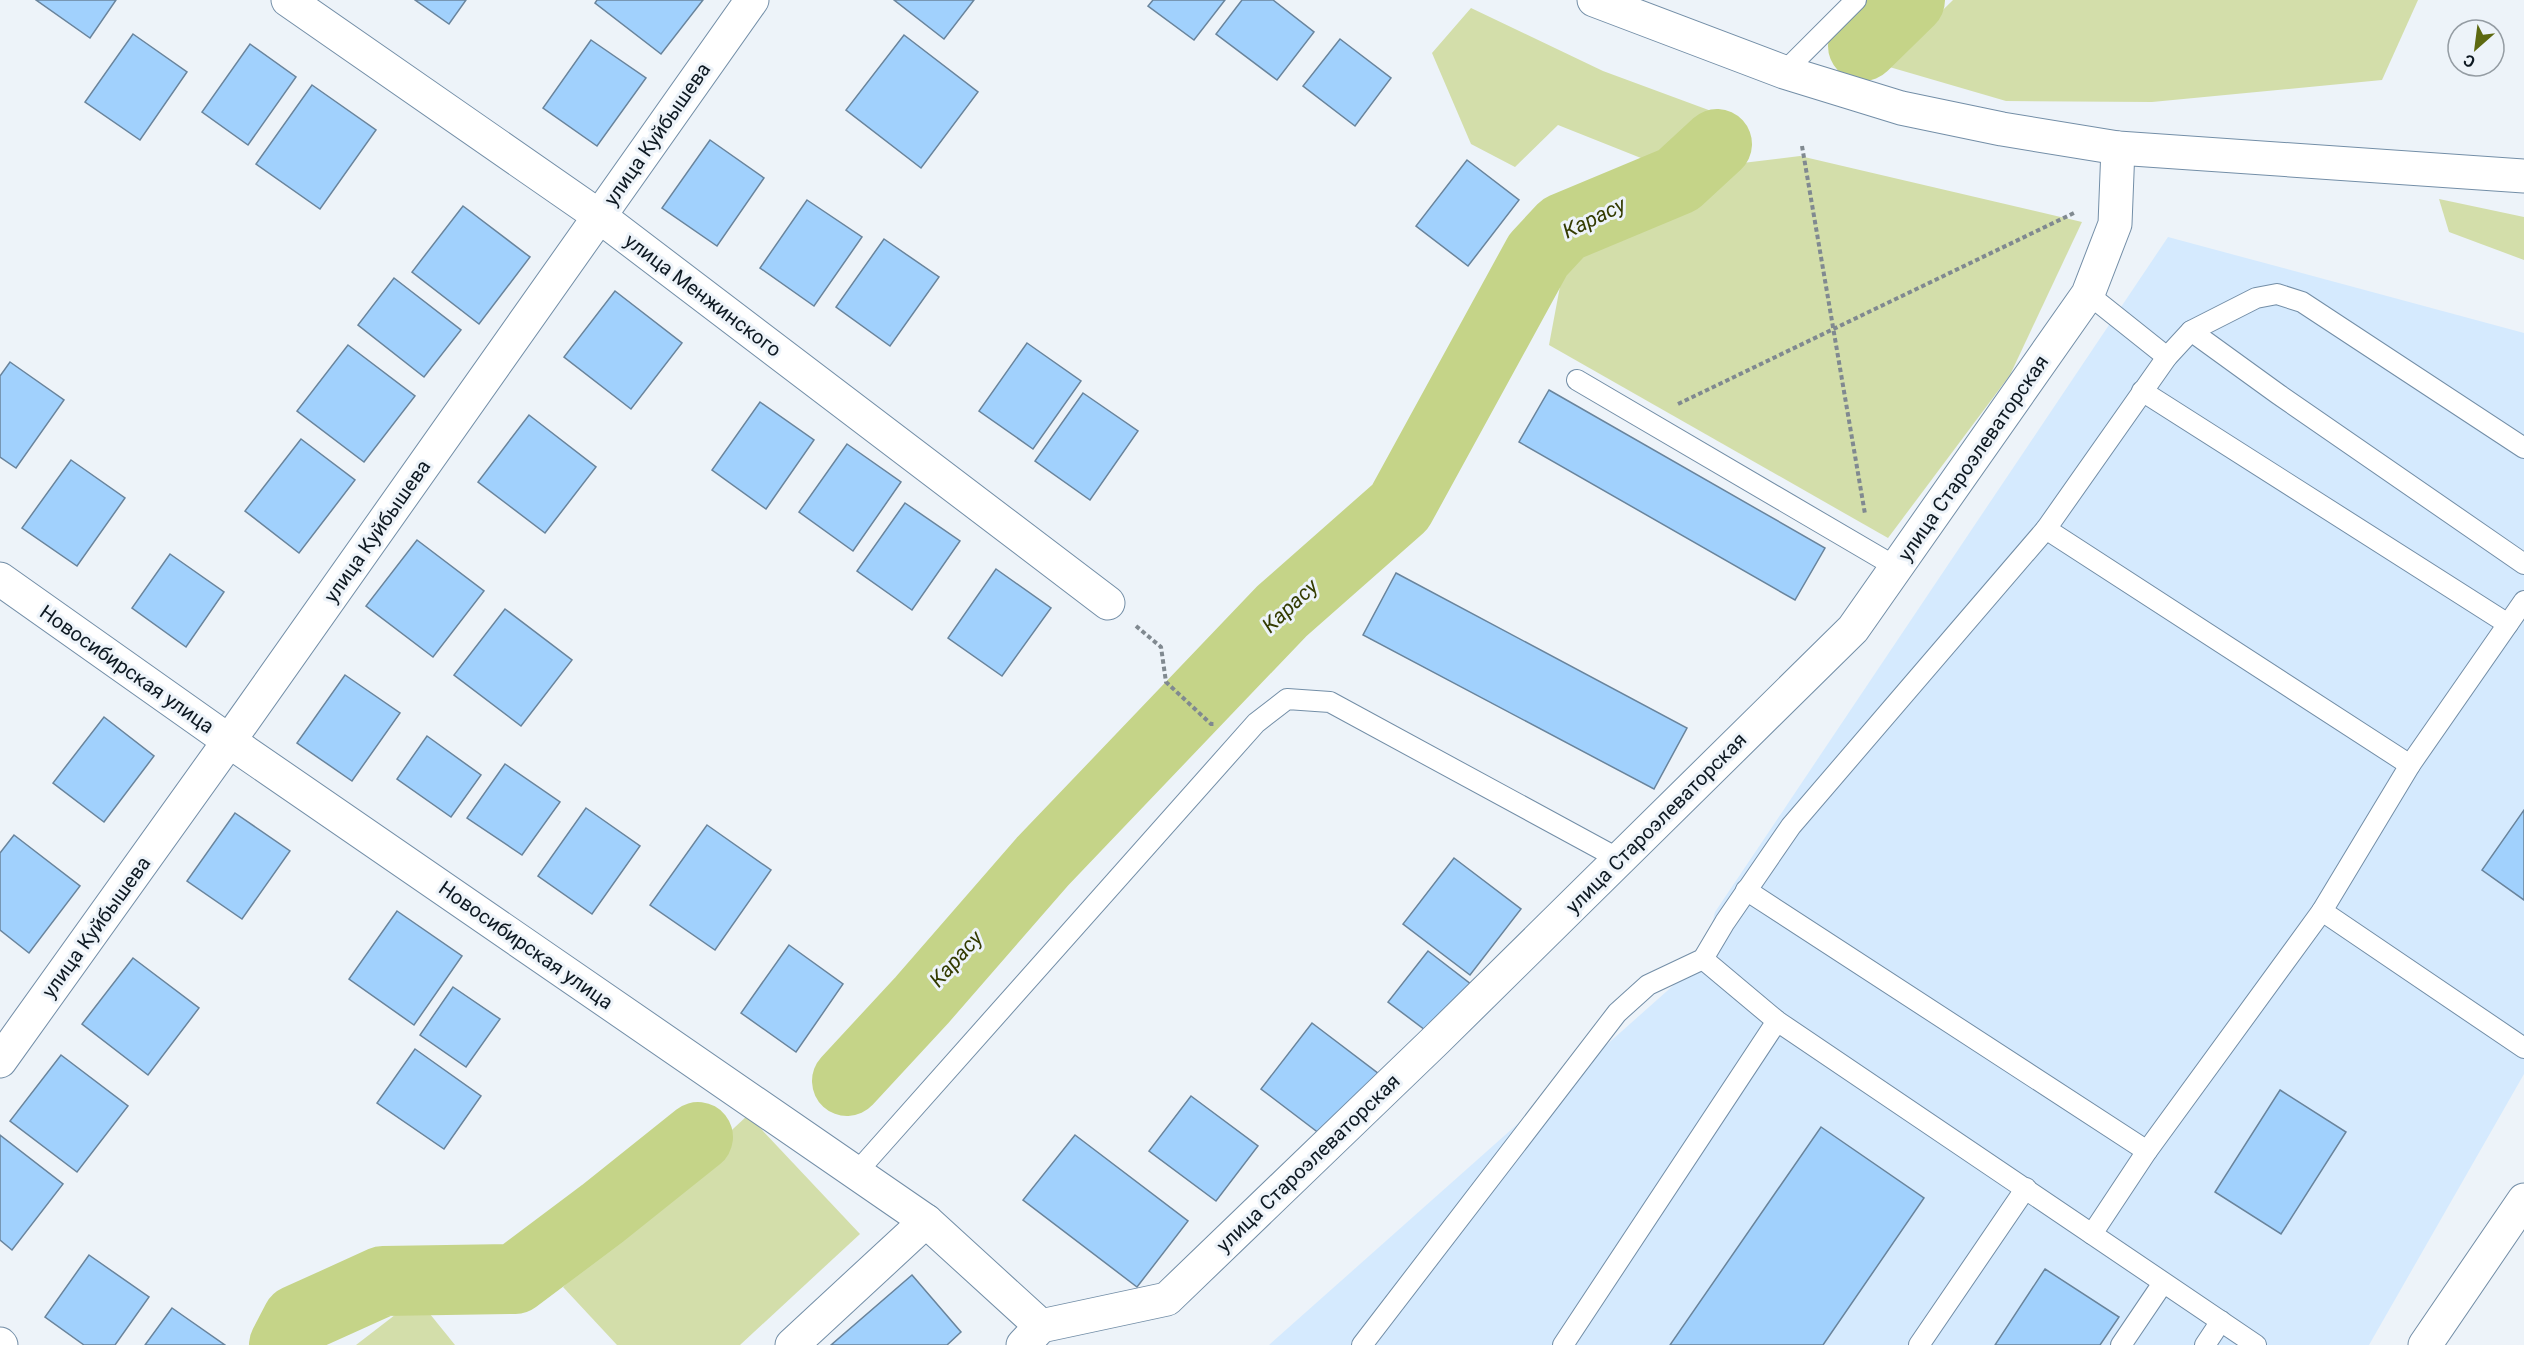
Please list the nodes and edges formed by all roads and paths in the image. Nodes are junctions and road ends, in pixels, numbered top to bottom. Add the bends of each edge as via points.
1 (288, 0) edge
2 (752, 0) edge
3 (1594, 0) edge
4 (1856, 0) edge
5 (1784, 72) junction
6 (1802, 146) dead end
7 (2118, 148) junction
8 (2485, 174) junction
9 (2524, 176) edge
10 (2524, 186) edge
11 (2074, 213) dead end
12 (599, 216) junction
13 (2088, 294) junction
14 (1833, 329) junction
15 (2191, 331) junction
16 (2167, 357) junction
17 (1577, 380) dead end
18 (2142, 391) junction
19 (1646, 420) junction
20 (2524, 448) edge
21 (2046, 530) junction
22 (1884, 560) junction
23 (2524, 564) edge
24 (0, 579) edge
25 (2524, 601) edge
26 (1108, 603) joint
27 (2508, 624) junction
28 (1211, 724) dead end
29 (229, 741) junction
30 (2410, 765) junction
31 (1619, 859) junction
32 (1746, 890) junction
33 (2322, 910) junction
34 (1703, 959) junction
35 (1777, 1021) junction
36 (2524, 1048) edge
37 (0, 1061) edge
38 (2147, 1151) junction
39 (856, 1173) junction
40 (2026, 1188) junction
41 (2524, 1200) edge
42 (926, 1221) junction
43 (2092, 1234) junction
44 (2163, 1283) junction
45 (2221, 1321) junction
46 (1032, 1336) edge
47 (792, 1345) edge
48 (1362, 1345) edge
49 (1563, 1345) edge
50 (1919, 1345) edge
51 (2121, 1345) edge
52 (2205, 1345) edge
53 (2256, 1345) edge
54 (2425, 1345) edge

1 - 12 street, улица Менжинского
2 - 12 street, улица Куйбышева
3 - 5 street
4 - 5 lane
5 - 7 street via 1901,108
6 - 14 path
7 - 8 street
7 - 13 street, улица Староэлеваторская via 2115,224
8 - 9 street
8 - 10 street
11 - 14 path
12 - 26 street, улица Менжинского
12 - 29 street, улица Куйбышева
13 - 16 lane
13 - 22 street, улица Староэлеваторская
14 - 19 path
14 - 22 path
15 - 16 lane
15 - 20 lane via 2256,298 2277,294 2302,302
15 - 23 lane
16 - 18 lane
17 - 19 lane
18 - 21 lane
18 - 27 lane
19 - 22 lane
21 - 30 lane
21 - 32 lane via 1791,826
22 - 31 street, улица Староэлеваторская via 1853,629
24 - 29 street, Новосибирская улица
25 - 27 lane
26 - 28 path via 1161,647 1166,682
27 - 30 lane
29 - 37 street, улица Куйбышева
29 - 39 street, Новосибирская улица
30 - 33 lane
31 - 39 lane via 1330,702 1287,699 1248,732
31 - 46 street, улица Староэлеваторская via 1167,1299
32 - 34 lane
32 - 38 lane
33 - 36 lane
33 - 38 lane
34 - 35 lane
34 - 48 lane via 1648,985 1617,1013
35 - 40 lane
35 - 49 lane
38 - 43 lane
39 - 42 street, Новосибирская улица
40 - 43 lane
40 - 50 lane
41 - 54 street
42 - 46 street, Новосибирская улица
42 - 47 street
43 - 44 lane
44 - 45 lane
44 - 51 lane
45 - 52 lane
45 - 53 lane

